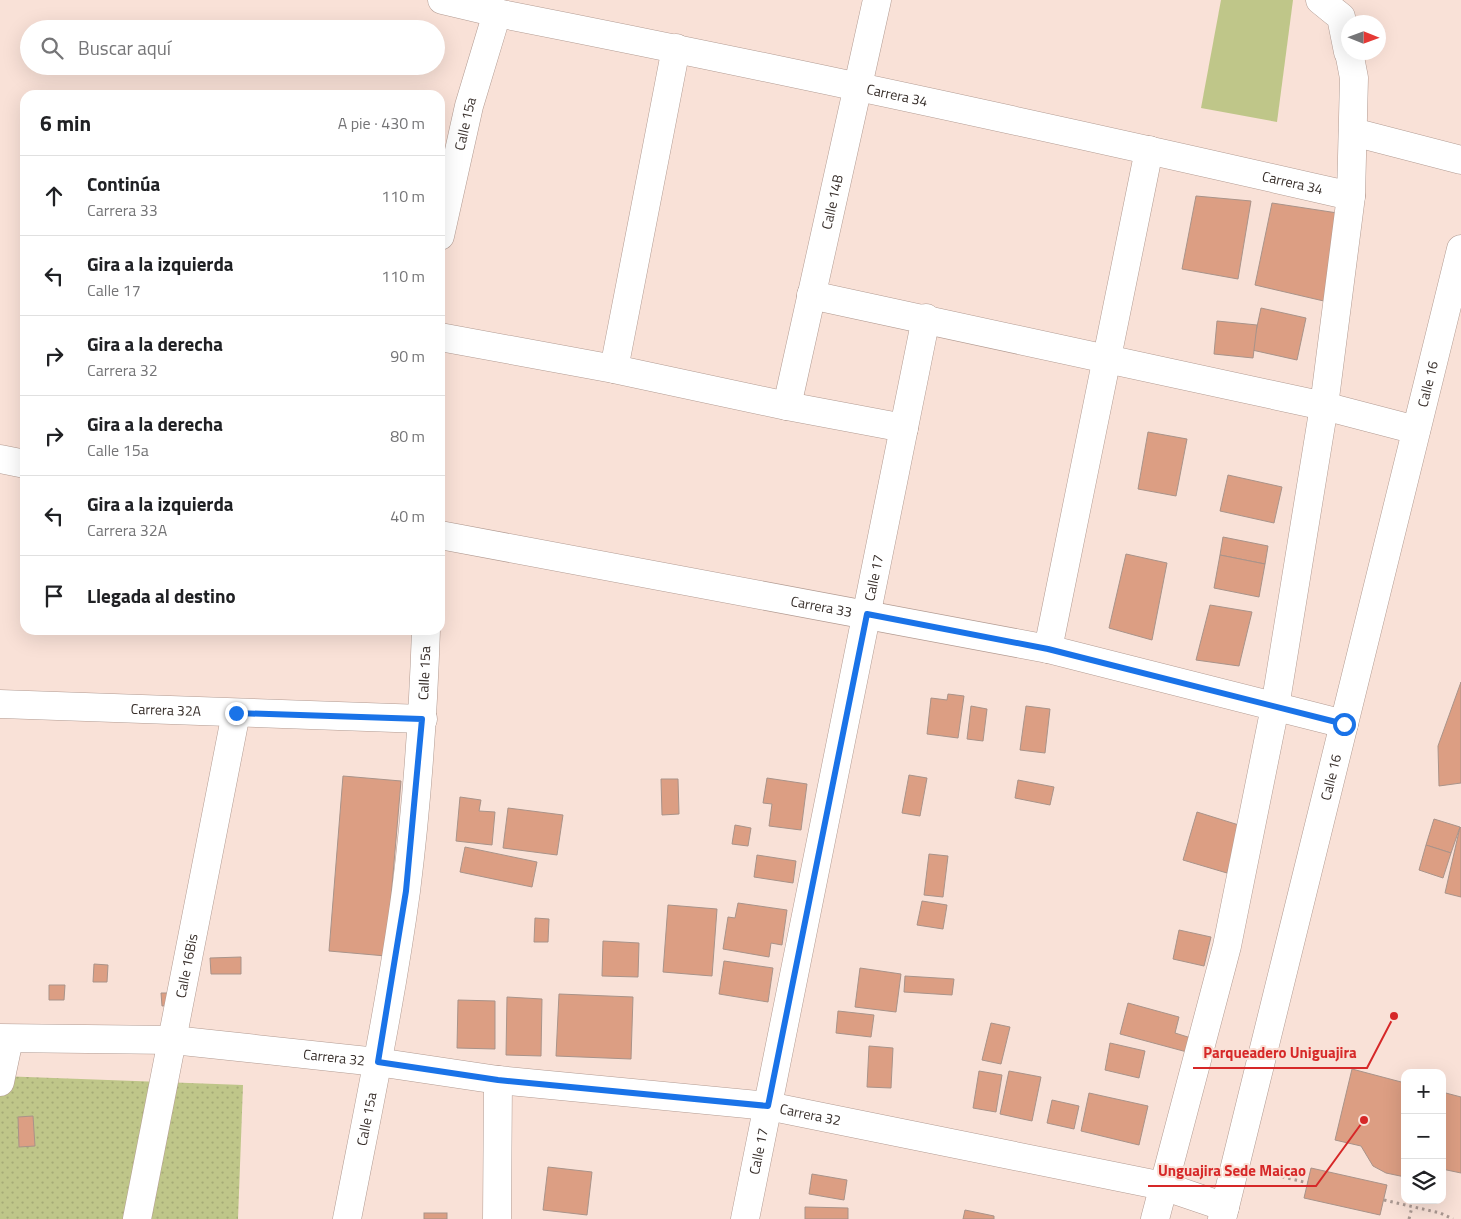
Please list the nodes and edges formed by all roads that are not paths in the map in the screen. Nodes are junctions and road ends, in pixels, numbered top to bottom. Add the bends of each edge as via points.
1 (442, 0) edge
2 (876, 0) edge
3 (1320, 0) edge
4 (497, 13) junction
5 (1341, 17) edge
6 (676, 48) junction
7 (1351, 60) edge
8 (858, 86) junction
9 (1353, 132) junction
10 (1149, 150) junction
11 (1461, 160) edge
12 (1351, 196) junction
13 (445, 214) edge
14 (1461, 249) edge
15 (811, 294) junction
16 (926, 318) junction
17 (445, 338) edge
18 (1106, 358) junction
19 (614, 369) junction
20 (787, 406) junction
21 (1324, 406) junction
22 (904, 428) junction
23 (1416, 430) junction
24 (0, 459) edge
25 (20, 463) edge
26 (445, 536) edge
27 (867, 614) junction
28 (426, 635) edge
29 (1048, 649) junction
30 (0, 704) edge
31 (1275, 707) junction
32 (236, 713) junction
33 (422, 719) junction
34 (1344, 724) junction
35 (4, 1038) edge
36 (173, 1040) junction
37 (378, 1062) junction
38 (498, 1080) junction
39 (0, 1082) edge
40 (768, 1106) junction
41 (1164, 1186) junction
42 (1224, 1213) edge
43 (137, 1219) edge
44 (347, 1219) edge
45 (497, 1219) edge
46 (745, 1219) edge
47 (1155, 1219) edge

1 - 4 main road, Carrera 34
2 - 8 main road, Calle 14B
3 - 5 main road
4 - 6 main road, Carrera 34
4 - 13 main road, Calle 15a via 469,106
6 - 8 main road, Carrera 34
6 - 19 main road
7 - 9 main road via 1354,78
8 - 10 main road, Carrera 34
8 - 15 main road, Calle 14B
9 - 11 main road
9 - 12 main road
10 - 12 main road, Carrera 34
10 - 18 main road
12 - 21 main road
14 - 23 main road, Calle 16
15 - 16 main road
15 - 20 main road, Calle 14B
16 - 18 main road
16 - 22 main road, Calle 17
17 - 19 main road
18 - 21 main road
18 - 29 main road
19 - 20 main road
20 - 22 main road
21 - 23 main road
21 - 31 main road
22 - 27 main road, Calle 17
23 - 34 main road, Calle 16
24 - 25 main road
26 - 27 main road, Carrera 33
27 - 29 main road, Carrera 33
27 - 40 main road, Calle 17
28 - 33 main road, Calle 15a
29 - 31 main road, Carrera 33
30 - 32 main road, Carrera 32A
31 - 34 main road, Carrera 33
31 - 41 main road via 1227,946
32 - 33 main road, Carrera 32A
32 - 36 main road, Calle 16Bis
33 - 37 main road, Calle 15a via 406,891
34 - 42 main road, Calle 16
35 - 36 main road, Carrera 32
35 - 39 main road
36 - 37 main road, Carrera 32
36 - 43 main road, Calle 16Bis
37 - 38 main road, Carrera 32
37 - 44 main road, Calle 15a
38 - 40 main road, Carrera 32
38 - 45 main road
40 - 41 main road, Carrera 32
40 - 46 main road, Calle 17
41 - 42 main road, Carrera 32
41 - 47 main road

